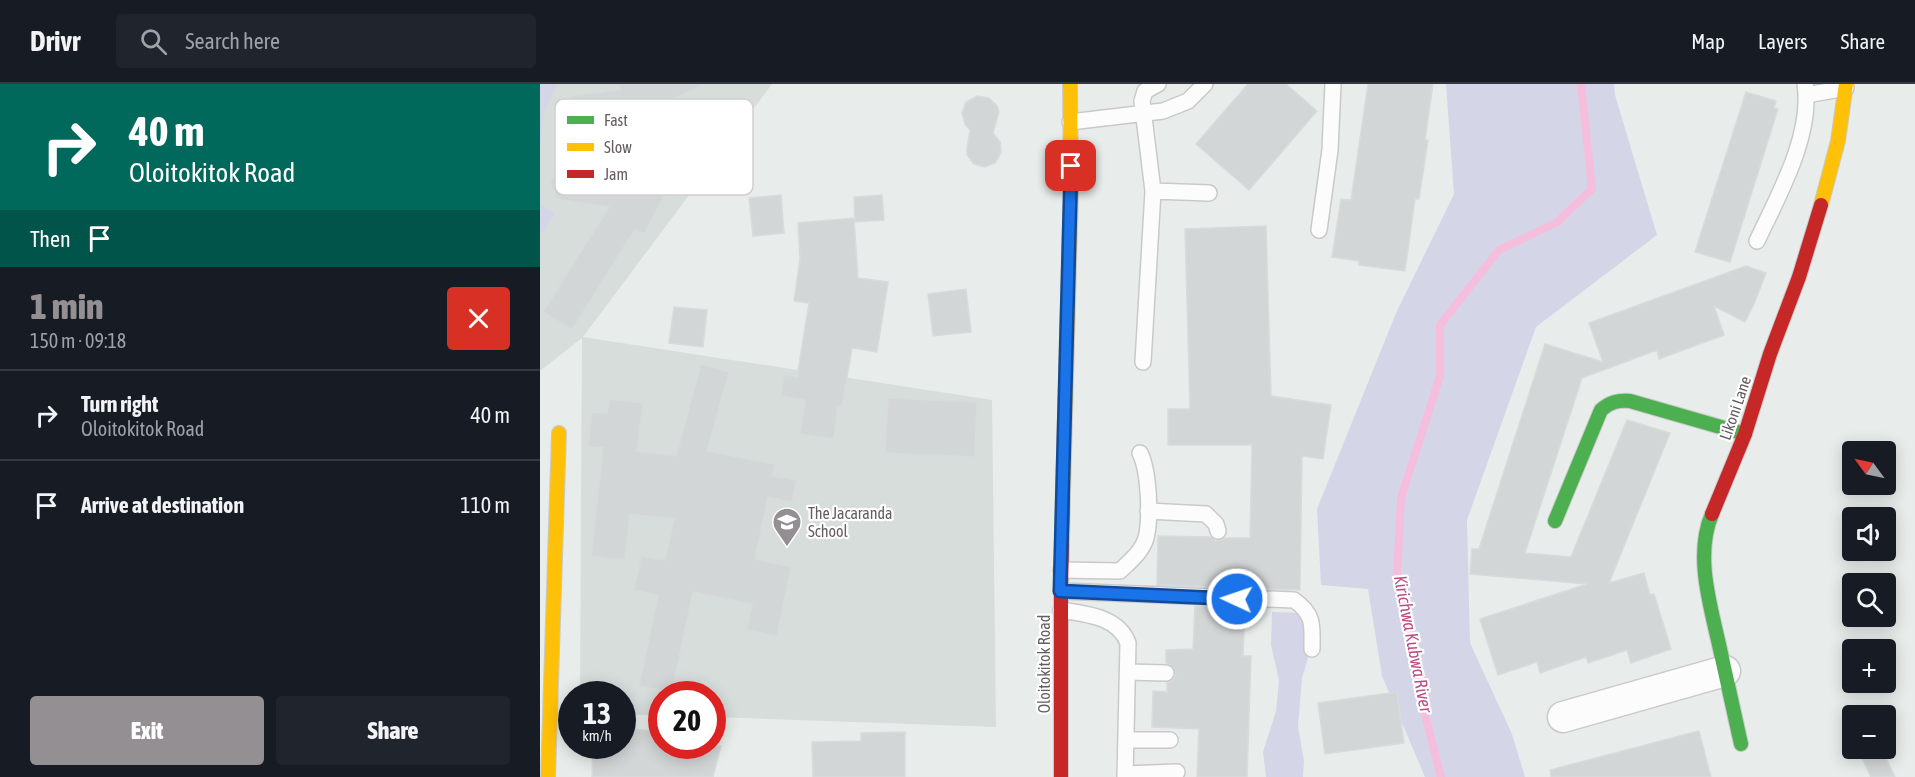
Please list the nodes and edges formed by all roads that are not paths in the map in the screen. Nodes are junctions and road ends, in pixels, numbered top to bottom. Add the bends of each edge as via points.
1 (1070, 84) edge
2 (1158, 84) edge
3 (1205, 84) edge
4 (1333, 84) edge
5 (1846, 86) edge
6 (1806, 89) edge
7 (1144, 113) junction
8 (1070, 122) junction
9 (1153, 191) junction
10 (1209, 193) dead end
11 (1319, 230) dead end
12 (1757, 242) dead end
13 (1143, 362) dead end
14 (559, 433) dead end
15 (1745, 434) junction
16 (1140, 453) dead end
17 (1148, 512) junction
18 (1555, 521) dead end
19 (1218, 531) dead end
20 (1061, 570) junction
21 (1060, 591) junction
22 (1061, 610) junction
23 (1312, 649) dead end
24 (1725, 671) junction
25 (1128, 672) junction
26 (1166, 673) dead end
27 (1563, 717) dead end
28 (1126, 740) junction
29 (1170, 740) dead end
30 (1741, 744) dead end
31 (1177, 772) dead end
32 (1125, 775) edge
33 (548, 777) edge
34 (1061, 777) edge

1 - 8 street, Oloitokitok Road
2 - 7 lane via 1145,91
3 - 7 lane via 1188,101 1163,111
4 - 11 lane via 1330,150
5 - 6 lane
5 - 15 street, Likoni Lane via 1838,141 1823,200
6 - 12 lane via 1802,132
7 - 8 lane
7 - 9 lane
8 - 20 street, Oloitokitok Road
9 - 10 lane
9 - 13 lane
14 - 33 street
15 - 18 street via 1629,401 1610,402 1601,410
15 - 24 street, Likoni Lane via 1709,521 1704,553 1708,594
16 - 17 lane via 1148,485
17 - 19 lane via 1206,514
17 - 20 lane via 1146,538 1137,555 1120,571
20 - 21 street, Oloitokitok Road
21 - 22 street, Oloitokitok Road
21 - 23 lane via 1294,600 1312,619
22 - 25 lane via 1094,616 1117,627 1128,643
22 - 34 street, Oloitokitok Road
24 - 27 street
24 - 30 street, Likoni Lane
25 - 26 lane
25 - 28 lane
28 - 29 lane
28 - 32 lane
31 - 32 lane

